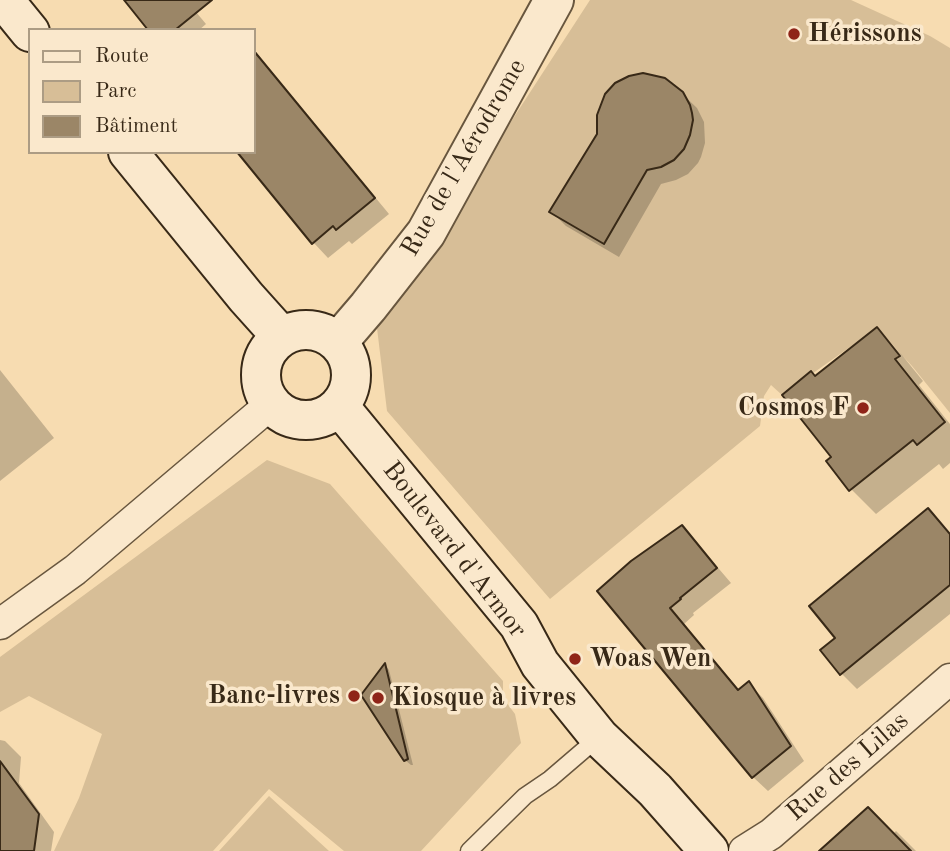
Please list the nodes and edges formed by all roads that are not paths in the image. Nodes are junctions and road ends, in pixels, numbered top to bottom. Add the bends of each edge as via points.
1 (4, 0) edge
2 (554, 0) edge
3 (28, 30) edge
4 (130, 154) edge
5 (281, 336) junction
6 (338, 342) junction
7 (271, 404) junction
8 (339, 407) junction
9 (0, 624) edge
10 (950, 679) edge
11 (599, 737) junction
12 (469, 851) edge
13 (709, 851) edge
14 (744, 851) edge

1 - 3 main road
2 - 6 main road, Rue de l'Aérodrome via 426,233
4 - 5 main road
5 - 6 main road via 310,329
5 - 7 main road via 262,360 263,391
6 - 8 main road via 351,367 347,395
7 - 8 main road via 283,414 304,420
7 - 9 street via 75,570
8 - 11 main road, Boulevard d'Armor via 519,625 540,664
10 - 14 street, Rue des Lilas via 771,834
11 - 12 lane via 525,796
11 - 13 main road, Boulevard d'Armor

